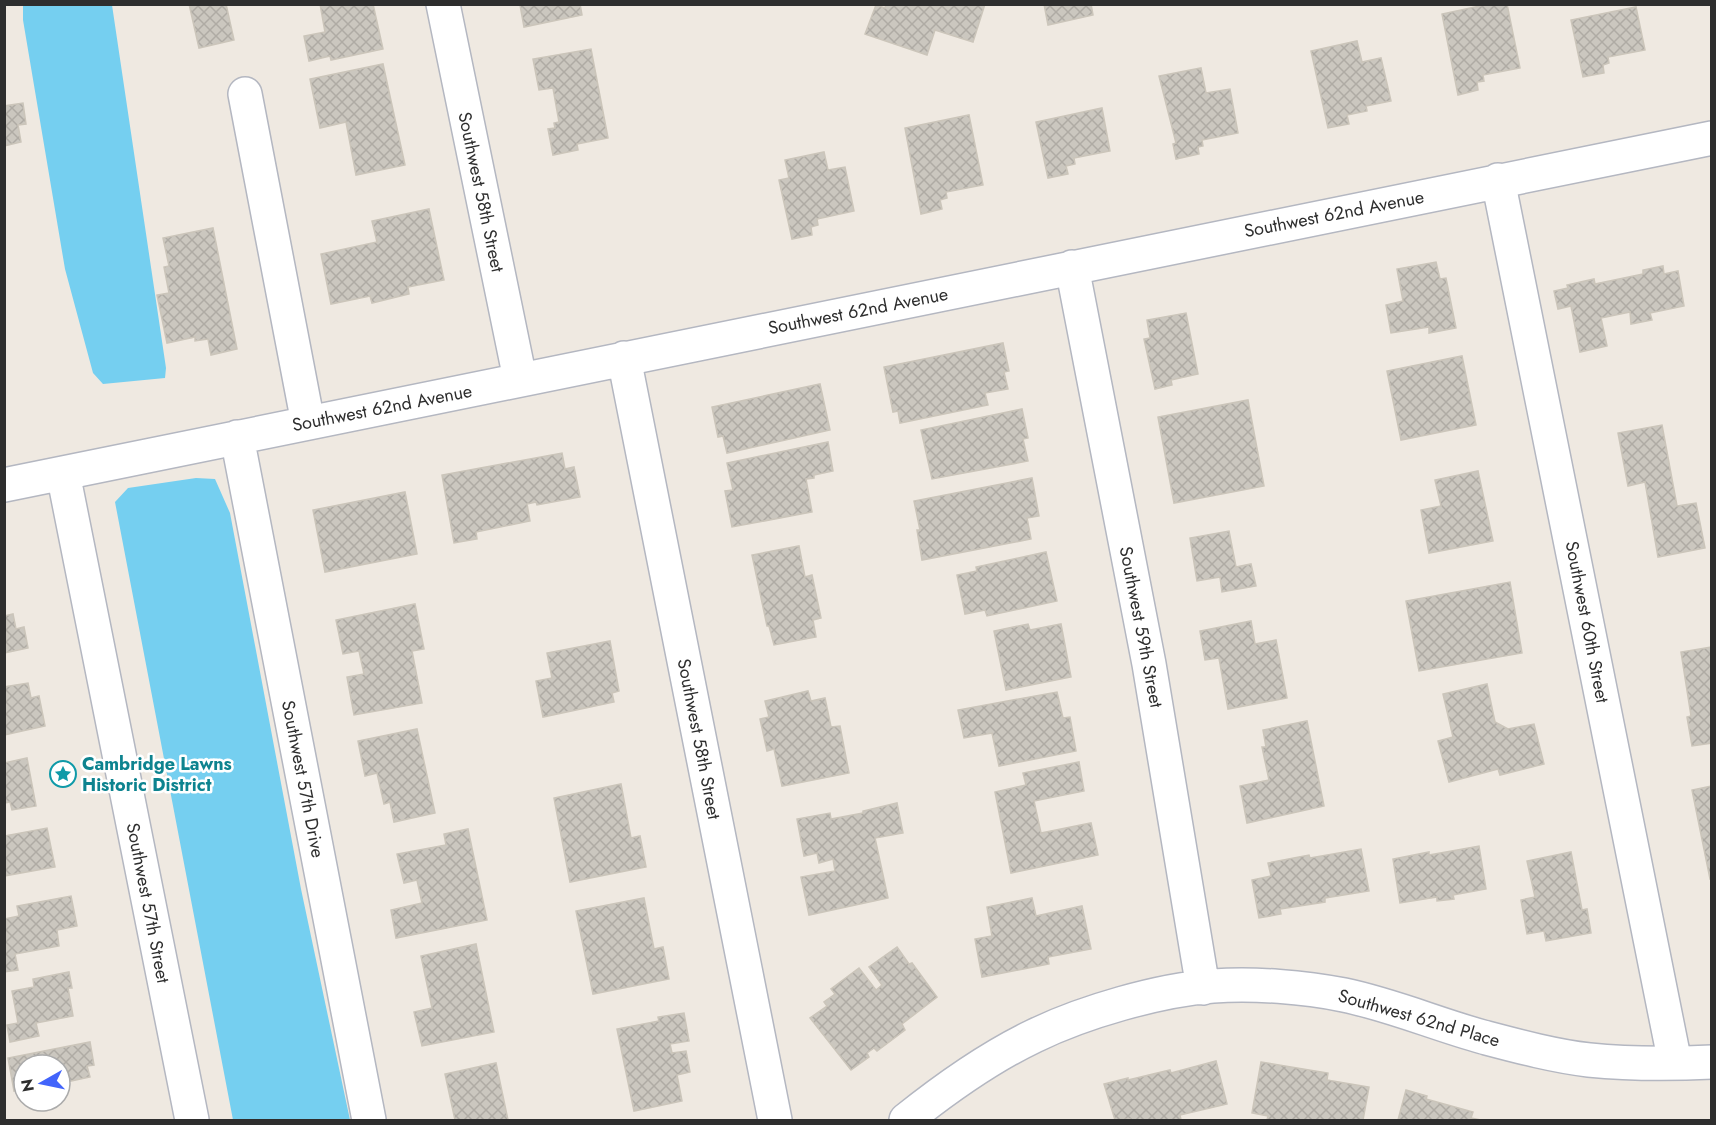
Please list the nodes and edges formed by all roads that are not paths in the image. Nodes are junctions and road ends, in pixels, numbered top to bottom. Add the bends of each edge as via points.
1 (443, 4) edge
2 (245, 94) dead end
3 (1712, 138) edge
4 (1498, 180) junction
5 (1072, 267) junction
6 (624, 358) junction
7 (520, 380) junction
8 (308, 423) junction
9 (237, 437) junction
10 (63, 473) junction
11 (4, 485) edge
12 (1203, 988) junction
13 (1712, 1062) edge
14 (1675, 1063) junction
15 (192, 1120) edge
16 (369, 1120) edge
17 (775, 1120) edge
18 (906, 1120) edge

1 - 7 street, Southwest 58th Street
2 - 8 street
3 - 4 street, Southwest 62nd Avenue
4 - 5 street, Southwest 62nd Avenue
4 - 14 street, Southwest 60th Street
5 - 6 street, Southwest 62nd Avenue
5 - 12 street, Southwest 59th Street via 1149,664
6 - 7 street, Southwest 62nd Avenue
6 - 17 street, Southwest 58th Street
7 - 8 street, Southwest 62nd Avenue
8 - 9 street, Southwest 62nd Avenue
9 - 10 street, Southwest 62nd Avenue
9 - 16 street, Southwest 57th Drive
10 - 11 street, Southwest 62nd Avenue
10 - 15 street, Southwest 57th Street
12 - 14 street, Southwest 62nd Place via 1313,990 1377,1004 1536,1050 1588,1060
12 - 18 street, Southwest 62nd Place via 1118,1006 1036,1035 973,1071
13 - 14 street, Southwest 62nd Place

